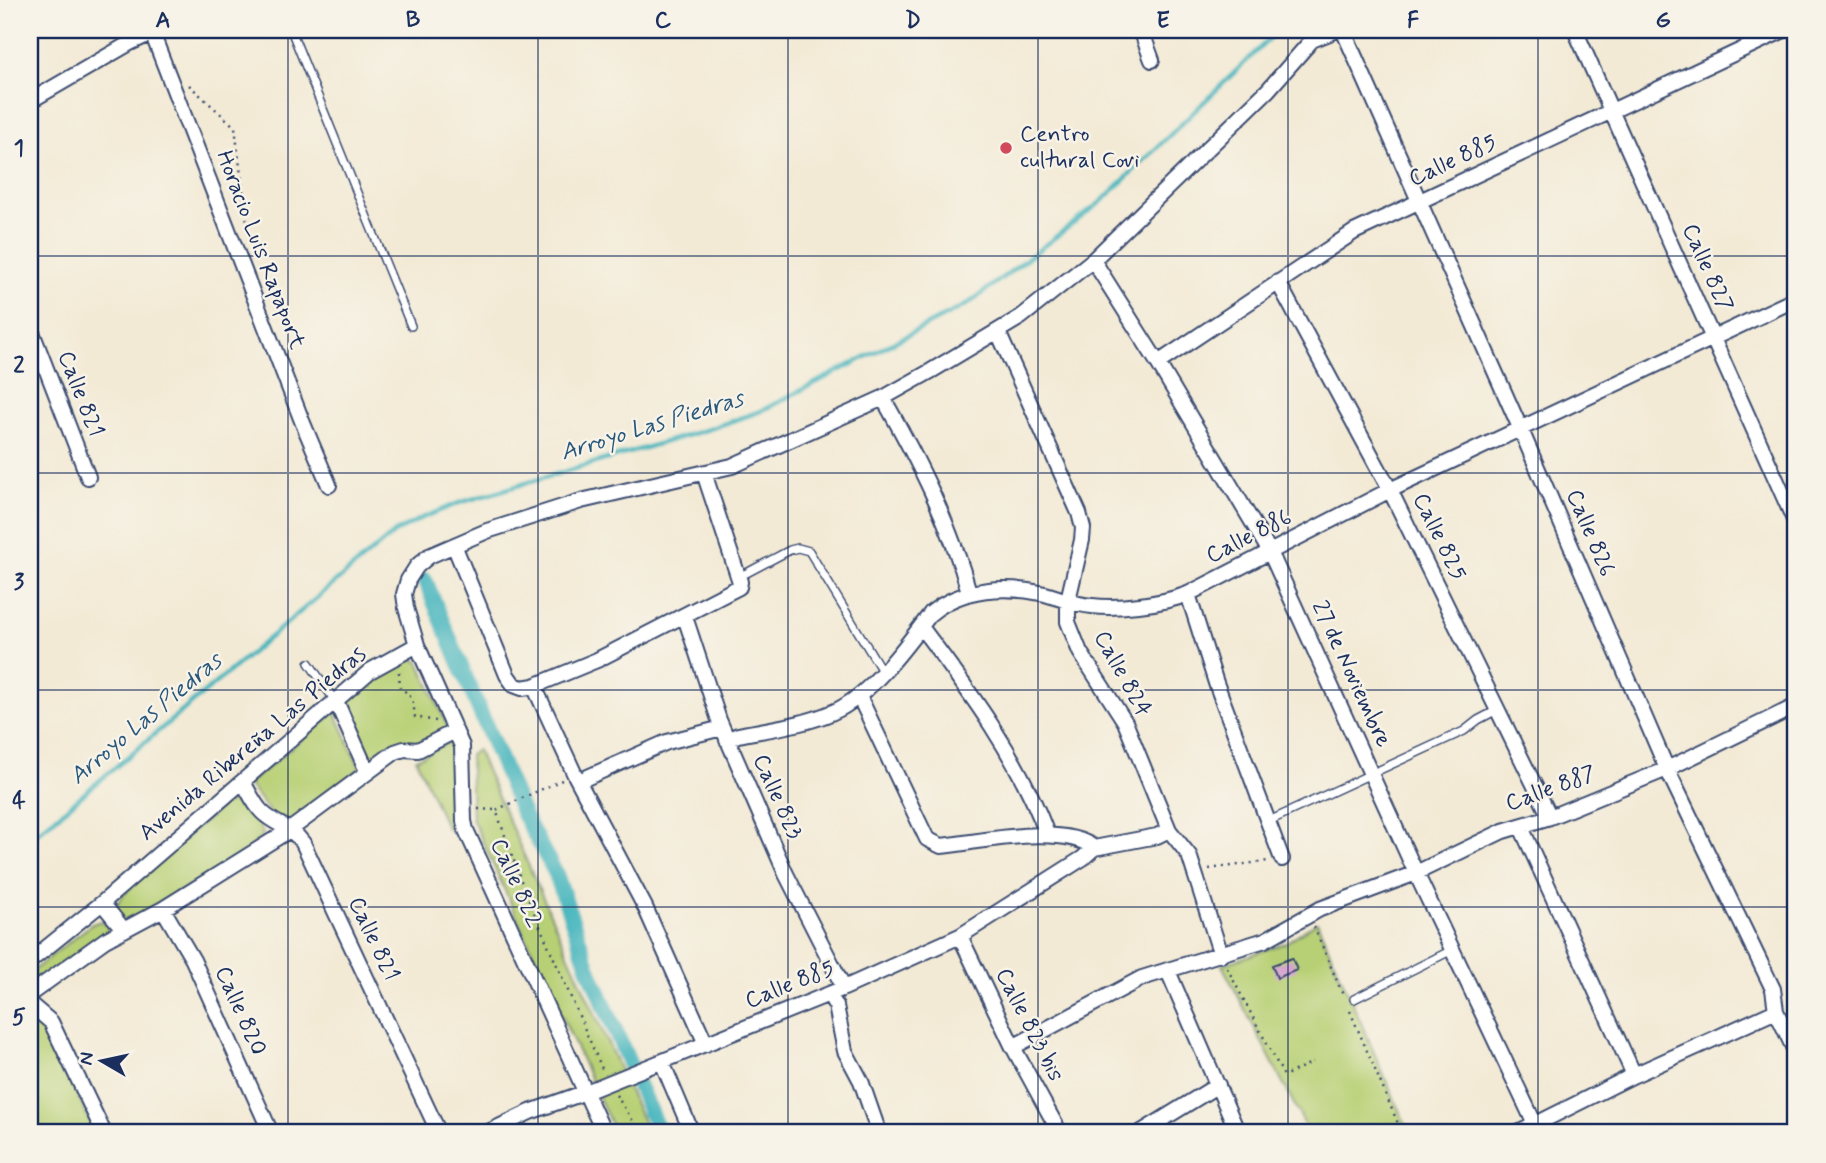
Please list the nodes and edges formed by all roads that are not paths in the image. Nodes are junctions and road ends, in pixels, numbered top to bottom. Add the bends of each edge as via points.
1 (291, 30) edge
2 (1141, 30) edge
3 (1337, 30) edge
4 (1343, 30) edge
5 (1575, 30) edge
6 (1784, 30) edge
7 (152, 31) edge
8 (1152, 60) dead end
9 (30, 101) edge
10 (1612, 112) junction
11 (1419, 202) junction
12 (1093, 260) junction
13 (1278, 282) junction
14 (1796, 299) edge
15 (411, 326) dead end
16 (998, 332) junction
17 (31, 336) edge
18 (1713, 338) junction
19 (1158, 363) junction
20 (883, 398) junction
21 (1521, 430) junction
22 (704, 473) junction
23 (88, 477) dead end
24 (329, 485) dead end
25 (1390, 490) junction
26 (1796, 524) edge
27 (454, 545) junction
28 (1270, 552) junction
29 (738, 577) junction
30 (969, 593) junction
31 (1188, 594) junction
32 (1068, 600) junction
33 (685, 617) junction
34 (921, 627) junction
35 (417, 645) junction
36 (309, 663) dead end
37 (882, 671) junction
38 (534, 686) junction
39 (859, 696) junction
40 (336, 701) junction
41 (1796, 706) edge
42 (1497, 709) junction
43 (455, 730) junction
44 (725, 734) junction
45 (1667, 769) junction
46 (367, 771) junction
47 (1372, 772) junction
48 (577, 778) junction
49 (243, 782) junction
50 (1550, 817) junction
51 (1269, 821) junction
52 (1521, 827) junction
53 (291, 829) junction
54 (1169, 830) junction
55 (1047, 834) junction
56 (1094, 848) junction
57 (1282, 859) road end
58 (1416, 873) junction
59 (102, 903) junction
60 (163, 909) junction
61 (124, 930) junction
62 (960, 936) junction
63 (1452, 950) junction
64 (1221, 955) junction
65 (30, 961) edge
66 (1168, 971) junction
67 (844, 988) junction
68 (30, 994) edge
69 (829, 994) junction
70 (1354, 999) dead end
71 (30, 1004) edge
72 (1776, 1011) junction
73 (706, 1044) junction
74 (1013, 1047) junction
75 (1796, 1053) edge
76 (655, 1065) junction
77 (1634, 1074) junction
78 (1218, 1085) junction
79 (586, 1092) junction
80 (1537, 1129) edge
81 (104, 1133) edge
82 (271, 1133) edge
83 (439, 1133) edge
84 (486, 1133) edge
85 (604, 1133) edge
86 (692, 1133) edge
87 (879, 1133) edge
88 (1060, 1133) edge
89 (1140, 1133) edge
90 (1238, 1133) edge
91 (1518, 1133) edge

1 - 15 lane
2 - 8 street
3 - 12 street via 1311,40 1268,90
4 - 11 street, Calle 826
5 - 10 street, Calle 827
6 - 10 street, Calle 885
7 - 9 street
7 - 24 street, Horacio Luis Rapaport
10 - 11 street, Calle 885
10 - 18 street, Calle 827
11 - 13 street, Calle 885 via 1354,232
11 - 21 street, Calle 826
12 - 16 street
12 - 19 street, 27 de Noviembre
13 - 19 street, Calle 885
13 - 25 street, Calle 825
14 - 18 street, Calle 886
16 - 20 street
16 - 32 street, Calle 824 via 1083,528
17 - 23 street, Calle 821
18 - 21 street, Calle 886
18 - 26 street, Calle 827
19 - 28 street, 27 de Noviembre
20 - 22 street via 750,459
20 - 30 street via 950,531
21 - 25 street, Calle 886
21 - 45 street, Calle 826
22 - 27 street via 581,501
22 - 29 street
25 - 28 street, Calle 886
25 - 42 street, Calle 825
27 - 35 street via 429,556 408,580 404,594
27 - 38 street via 507,675 514,685
28 - 31 street, Calle 886
28 - 47 street, 27 de Noviembre
29 - 33 street via 735,591
29 - 37 lane via 790,550 809,551
30 - 32 street, Calle 886 via 1017,590
30 - 34 street, Calle 886 via 939,607
31 - 32 street, Calle 886 via 1171,600 1092,607
31 - 51 street via 1216,683
32 - 54 street, Calle 824 via 1068,622 1080,652 1125,722
33 - 38 street
33 - 44 street, Calle 823
34 - 37 street, Calle 886
34 - 55 street via 984,711 1023,778
35 - 40 street, Avenida Ribereña Las Piedras via 370,671
35 - 43 street, Calle 822
36 - 40 lane
37 - 39 street, Calle 886
38 - 48 street
39 - 44 street, Calle 886 via 826,715
39 - 55 street via 927,839 941,846
40 - 46 street
40 - 49 street, Avenida Ribereña Las Piedras
41 - 45 street, Calle 887
42 - 47 lane via 1464,731
42 - 50 street, Calle 825
43 - 46 street via 418,750 395,752
43 - 79 street, Calle 822 via 464,755 466,830
44 - 48 street, Calle 886 via 667,741
44 - 67 street, Calle 823 via 786,874
45 - 50 street, Calle 887
45 - 72 street, Calle 826 via 1773,989
46 - 53 street
47 - 51 lane
47 - 58 street, 27 de Noviembre
48 - 73 street via 645,907
49 - 53 street, Calle 821 via 260,810
49 - 59 street, Avenida Ribereña Las Piedras
50 - 52 street, Calle 887
51 - 57 street
52 - 58 street, Calle 887 via 1503,831
52 - 77 street
53 - 60 street
53 - 83 street, Calle 821 via 303,843
54 - 56 street
54 - 64 street, Calle 824 via 1189,855
55 - 56 street via 1085,841
56 - 62 street, Calle 885
58 - 63 street, 27 de Noviembre
58 - 64 street, Calle 887 via 1314,912 1265,940
59 - 61 street
59 - 65 street, Avenida Ribereña Las Piedras
60 - 61 street
60 - 82 street, Calle 820 via 193,960
61 - 68 street
62 - 67 street, Calle 885
62 - 74 street, Calle 823 bis
63 - 70 lane
63 - 80 street, 27 de Noviembre
64 - 66 street, Calle 887
66 - 74 street, Calle 887 via 1126,986
66 - 78 street
67 - 69 street, Calle 885
69 - 73 street, Calle 885
69 - 87 street via 845,1051
71 - 81 street via 51,1022
72 - 75 street, Calle 826
72 - 77 street
73 - 76 street, Calle 885
74 - 88 street, Calle 823 bis
76 - 79 street, Calle 885
76 - 86 street
77 - 80 street
78 - 89 street
78 - 90 street
79 - 84 street, Calle 885
79 - 85 street, Calle 822
80 - 91 street

